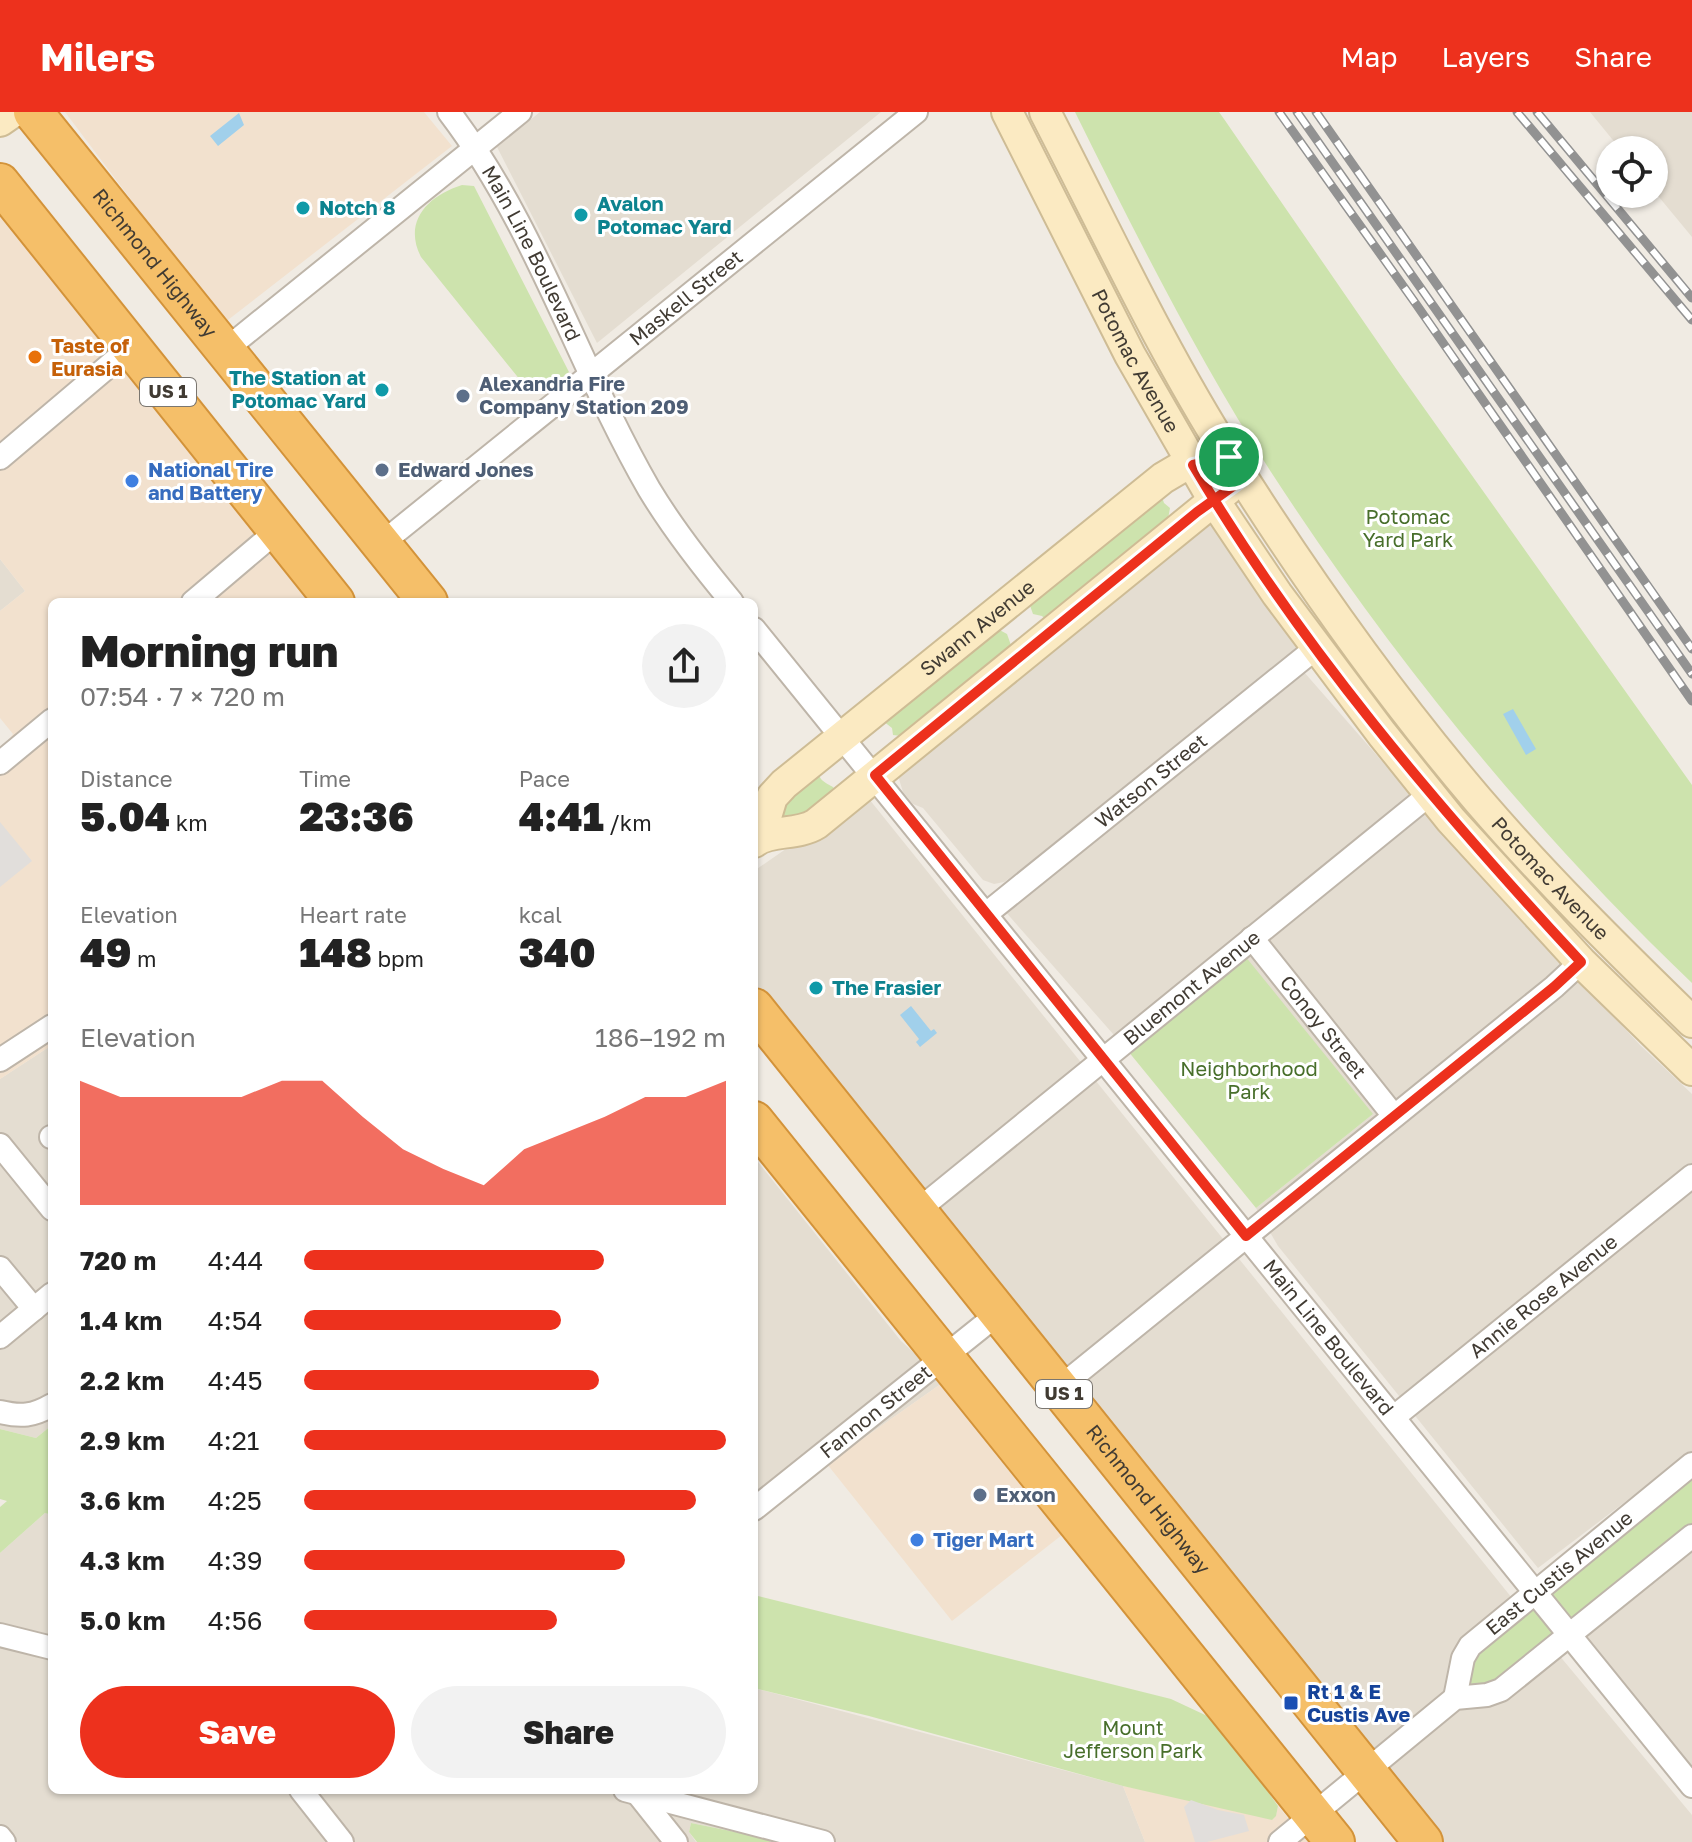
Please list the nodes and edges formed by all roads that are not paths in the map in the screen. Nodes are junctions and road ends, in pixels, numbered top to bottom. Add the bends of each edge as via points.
1 (13, 112) edge
2 (33, 112) edge
3 (449, 112) edge
4 (520, 112) edge
5 (916, 112) edge
6 (1007, 112) edge
7 (1045, 112) edge
8 (0, 121) edge
9 (475, 149) junction
10 (0, 183) edge
11 (131, 347) junction
12 (225, 350) junction
13 (592, 374) junction
14 (0, 458) edge
15 (1193, 465) junction
16 (1236, 468) junction
17 (1213, 499) junction
18 (278, 530) junction
19 (381, 544) junction
20 (198, 598) edge
21 (332, 598) edge
22 (425, 598) edge
23 (729, 598) edge
24 (758, 634) edge
25 (1316, 648) junction
26 (48, 723) edge
27 (842, 737) junction
28 (0, 763) edge
29 (875, 775) junction
30 (1430, 794) junction
31 (758, 836) edge
32 (758, 839) edge
33 (986, 914) junction
34 (1252, 938) junction
35 (1581, 962) junction
36 (758, 1013) edge
37 (1692, 1022) edge
38 (48, 1029) edge
39 (1103, 1059) junction
40 (0, 1060) edge
41 (1692, 1070) edge
42 (1394, 1116) junction
43 (758, 1126) edge
44 (0, 1145) edge
45 (1692, 1176) edge
46 (48, 1204) edge
47 (917, 1211) junction
48 (1246, 1236) junction
49 (0, 1268) edge
50 (48, 1297) edge
51 (34, 1309) junction
52 (999, 1313) junction
53 (0, 1337) edge
54 (943, 1359) junction
55 (1059, 1388) junction
56 (46, 1409) edge
57 (0, 1412) edge
58 (1394, 1417) junction
59 (1692, 1464) edge
60 (758, 1506) edge
61 (1692, 1536) edge
62 (1535, 1592) junction
63 (0, 1635) edge
64 (1570, 1636) junction
65 (48, 1647) edge
66 (1455, 1698) junction
67 (1366, 1771) junction
68 (1692, 1786) edge
69 (304, 1794) edge
70 (633, 1794) edge
71 (639, 1794) edge
72 (1324, 1828) edge
73 (0, 1837) edge
74 (4, 1842) edge
75 (342, 1842) edge
76 (676, 1842) edge
77 (823, 1842) edge
78 (1280, 1842) edge
79 (1423, 1842) edge

1 - 8 street
2 - 12 highway, Richmond Highway
3 - 9 street, Main Line Boulevard
4 - 9 street
5 - 13 street, Maskell Street
6 - 15 street, Potomac Avenue via 1094,288
7 - 16 street, Potomac Avenue via 1147,313
9 - 12 street
9 - 13 street, Main Line Boulevard
10 - 11 highway, US 1
11 - 14 street
11 - 18 highway, US 1
12 - 19 highway, Richmond Highway
13 - 19 street, Maskell Street
13 - 23 street, Main Line Boulevard via 655,498
15 - 16 street, Swann Avenue
15 - 17 street, Potomac Avenue
15 - 27 street, Swann Avenue via 1157,482
16 - 17 street, Swann Avenue
16 - 37 street, Potomac Avenue via 1300,567 1479,801
17 - 25 street, Potomac Avenue
17 - 29 street, Swann Avenue
18 - 20 street
18 - 21 highway, US 1
19 - 22 highway, Richmond Highway
24 - 27 street, Main Line Boulevard
25 - 30 street, Potomac Avenue
25 - 33 street, Watson Street
26 - 28 street
27 - 29 street, Main Line Boulevard
27 - 31 street, Swann Avenue via 777,790
29 - 32 street, Swann Avenue via 809,828
29 - 33 street, Main Line Boulevard
30 - 34 street, Bluemont Avenue
30 - 35 street, Potomac Avenue
33 - 39 street, Main Line Boulevard
34 - 39 street, Bluemont Avenue
34 - 42 street, Conoy Street
35 - 41 street, Potomac Avenue
35 - 42 street
36 - 47 highway, Richmond Highway / US 1
38 - 40 street
39 - 47 street, Bluemont Avenue
39 - 48 street, Main Line Boulevard
42 - 48 street
43 - 54 highway
44 - 46 street
45 - 58 street, Annie Rose Avenue
47 - 52 highway, Richmond Highway / US 1
48 - 55 street
48 - 58 street, Main Line Boulevard
49 - 51 street
50 - 51 street
51 - 53 street
52 - 54 street, Fannon Street
52 - 55 highway, Richmond Highway / US 1
54 - 60 street, Fannon Street
54 - 72 highway
55 - 67 highway, Richmond Highway / US 1
56 - 57 street via 20,1417
58 - 62 street, Main Line Boulevard
59 - 62 street, East Custis Avenue
61 - 64 street
62 - 64 street, Main Line Boulevard
62 - 66 street, East Custis Avenue via 1470,1646
63 - 65 street
64 - 66 street via 1501,1690
64 - 68 street, Main Line Boulevard
66 - 67 street
67 - 72 street
67 - 79 highway, Richmond Highway / US 1
69 - 75 street
70 - 76 street
71 - 77 street
72 - 78 street
73 - 74 street

